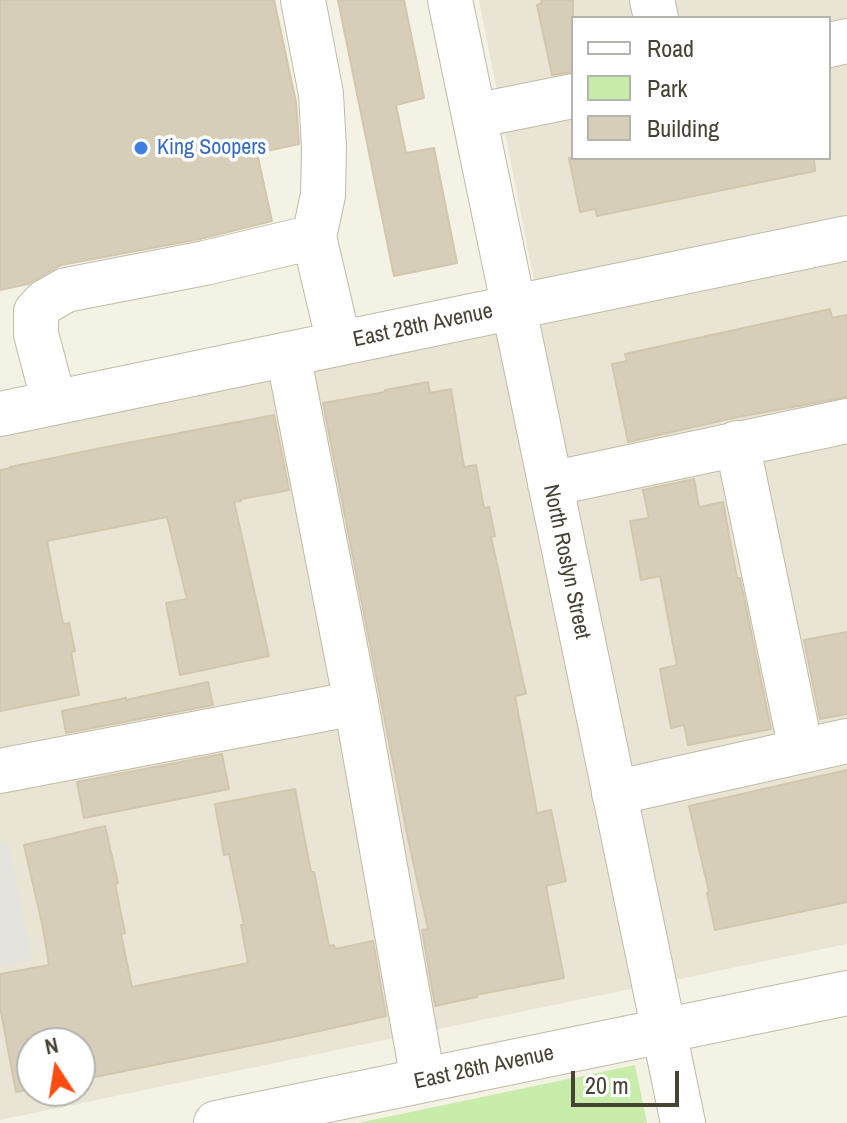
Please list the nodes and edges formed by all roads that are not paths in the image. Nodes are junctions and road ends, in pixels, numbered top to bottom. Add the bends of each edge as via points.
1 (303, 0) edge
2 (450, 0) edge
3 (571, 96) edge
4 (474, 116) junction
5 (314, 237) junction
6 (847, 238) edge
7 (513, 307) junction
8 (339, 343) junction
9 (288, 354) junction
10 (54, 402) junction
11 (0, 414) edge
12 (847, 421) edge
13 (737, 443) junction
14 (550, 484) junction
15 (356, 703) junction
16 (847, 741) edge
17 (801, 750) junction
18 (0, 771) edge
19 (614, 793) junction
20 (847, 993) edge
21 (664, 1030) junction
22 (423, 1080) junction
23 (216, 1123) edge
24 (683, 1123) edge

1 - 5 street via 321,94 324,148 323,195
2 - 4 street, North Roslyn Street
3 - 4 street
4 - 7 street, North Roslyn Street
5 - 8 street
5 - 10 street via 66,290 45,302 36,312 36,334
6 - 7 street, East 28th Avenue
7 - 8 street, East 28th Avenue
7 - 14 street, North Roslyn Street
8 - 9 street, East 28th Avenue
9 - 10 street, East 28th Avenue
9 - 15 street
10 - 11 street, East 28th Avenue
12 - 13 street
13 - 14 street
13 - 17 street
14 - 19 street, North Roslyn Street
15 - 18 street
15 - 22 street
16 - 17 street
17 - 19 street
19 - 21 street, North Roslyn Street
20 - 21 street, East 26th Avenue
21 - 22 street, East 26th Avenue
21 - 24 street, North Roslyn Street
22 - 23 street, East 26th Avenue

